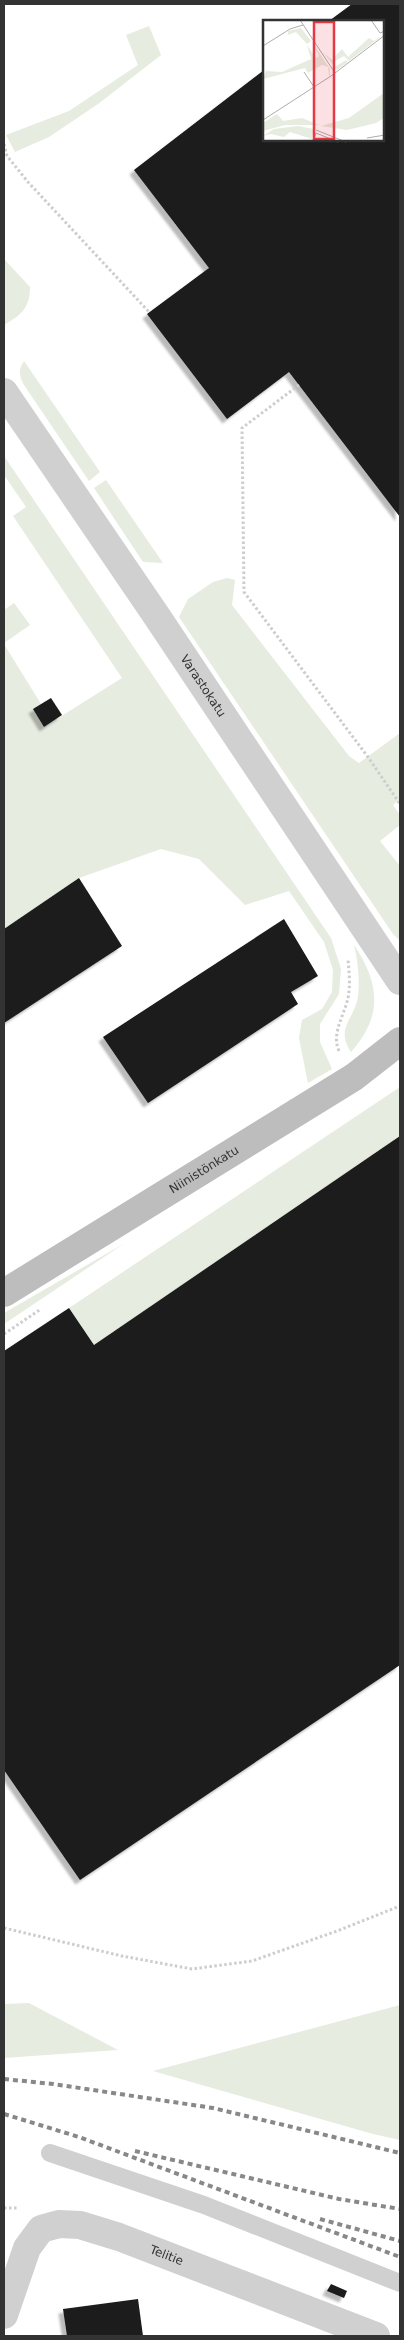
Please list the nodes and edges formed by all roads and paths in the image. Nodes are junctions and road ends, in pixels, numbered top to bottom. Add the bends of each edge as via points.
1 (4, 144) edge
2 (150, 313) dead end
3 (299, 385) dead end
4 (4, 392) edge
5 (400, 804) edge
6 (348, 956) dead end
7 (400, 980) edge
8 (400, 1041) edge
9 (354, 1077) junction
10 (6, 1286) edge
11 (400, 1906) edge
12 (4, 1928) edge
13 (50, 2153) dead end
14 (400, 2283) edge
15 (4, 2314) edge
16 (376, 2336) edge

1 - 2 path via 7,156 28,182
3 - 5 path via 242,428 244,592
4 - 7 street, Varastokatu
6 - 9 path via 349,992 336,1044
8 - 9 street, Niinistönkatu
9 - 10 street, Niinistönkatu
11 - 12 path via 252,1961 192,1969
13 - 14 lane via 204,2205
15 - 16 street, Telitie via 27,2248 41,2229 59,2224 80,2225 119,2236

